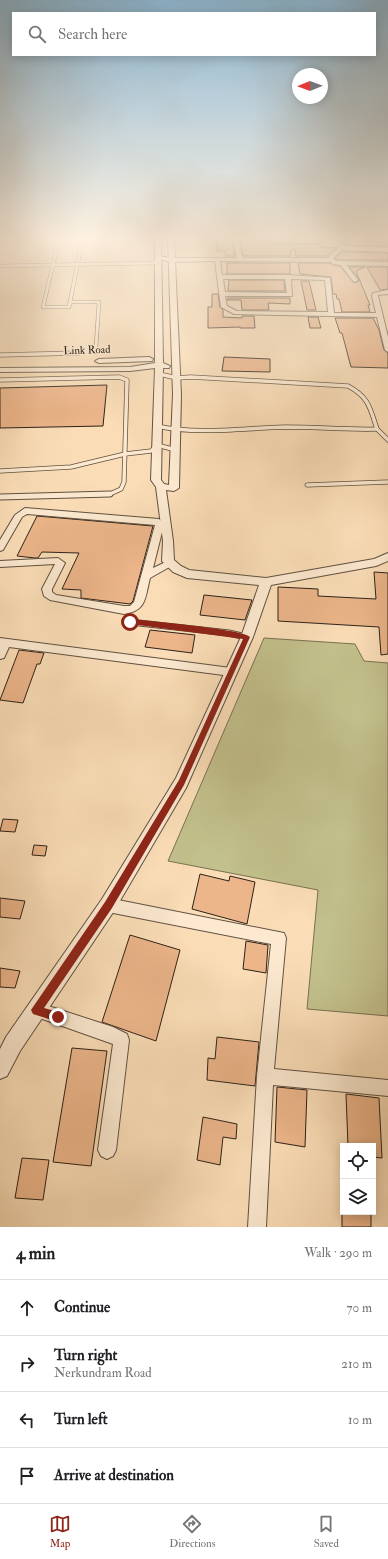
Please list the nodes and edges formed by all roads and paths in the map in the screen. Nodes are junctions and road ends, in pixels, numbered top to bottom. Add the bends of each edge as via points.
1 (46, 296) edge
2 (71, 296) edge
3 (158, 296) edge
4 (172, 296) edge
5 (223, 296) edge
6 (329, 296) edge
7 (375, 296) edge
8 (70, 302) junction
9 (331, 315) junction
10 (379, 315) junction
11 (96, 347) dead end
12 (388, 350) edge
13 (79, 353) dead end
14 (0, 355) edge
15 (158, 362) junction
16 (0, 364) edge
17 (175, 366) junction
18 (0, 370) edge
19 (159, 374) junction
20 (177, 378) junction
21 (0, 380) edge
22 (157, 426) junction
23 (377, 429) junction
24 (176, 430) junction
25 (388, 440) edge
26 (157, 445) junction
27 (176, 450) junction
28 (125, 454) junction
29 (0, 470) edge
30 (388, 482) edge
31 (307, 485) dead end
32 (161, 487) junction
33 (0, 497) edge
34 (156, 541) junction
35 (168, 541) junction
36 (0, 548) edge
37 (388, 557) edge
38 (170, 563) junction
39 (0, 564) edge
40 (146, 576) junction
41 (266, 582) junction
42 (130, 622) dead end
43 (247, 637) junction
44 (3, 642) edge
45 (0, 655) edge
46 (231, 672) junction
47 (108, 905) junction
48 (36, 1010) junction
49 (0, 1069) edge
50 (265, 1076) junction
51 (388, 1088) edge
52 (388, 1094) edge
53 (107, 1150) dead end
54 (257, 1227) edge

1 - 8 lane via 43,307 69,307
2 - 8 lane
3 - 15 street
4 - 17 street
5 - 9 street via 224,307 236,313
6 - 9 street
7 - 10 street
8 - 11 lane via 99,302
9 - 10 street
10 - 12 street
13 - 14 lane
15 - 16 street, Link Road
15 - 17 street
15 - 18 street via 130,369
15 - 19 street
17 - 20 street
19 - 20 lane
19 - 22 street
20 - 23 lane via 348,386 367,398
20 - 24 street
21 - 28 lane via 119,377 127,380
22 - 24 lane
22 - 26 street
23 - 24 lane via 287,427
23 - 25 lane
24 - 27 street
26 - 27 lane
26 - 28 lane via 151,451
26 - 32 street via 156,480
27 - 32 street via 174,488
28 - 29 lane via 71,467
28 - 33 lane via 124,482 121,489 114,493
30 - 31 lane
32 - 35 street
34 - 35 street
34 - 36 street via 160,524 156,521 25,511 19,515
34 - 40 street
35 - 38 street
37 - 41 street via 376,562
38 - 40 street
38 - 41 street via 177,570 187,574
39 - 40 street via 55,560 60,563 47,594 53,598 124,610 133,609 139,603
41 - 43 street
42 - 43 lane
43 - 46 street
44 - 45 street
44 - 46 street
46 - 47 street via 181,783
47 - 48 street
47 - 50 street via 279,938
48 - 49 street
48 - 53 street via 113,1035 121,1040
50 - 51 street
50 - 54 street
51 - 52 street

